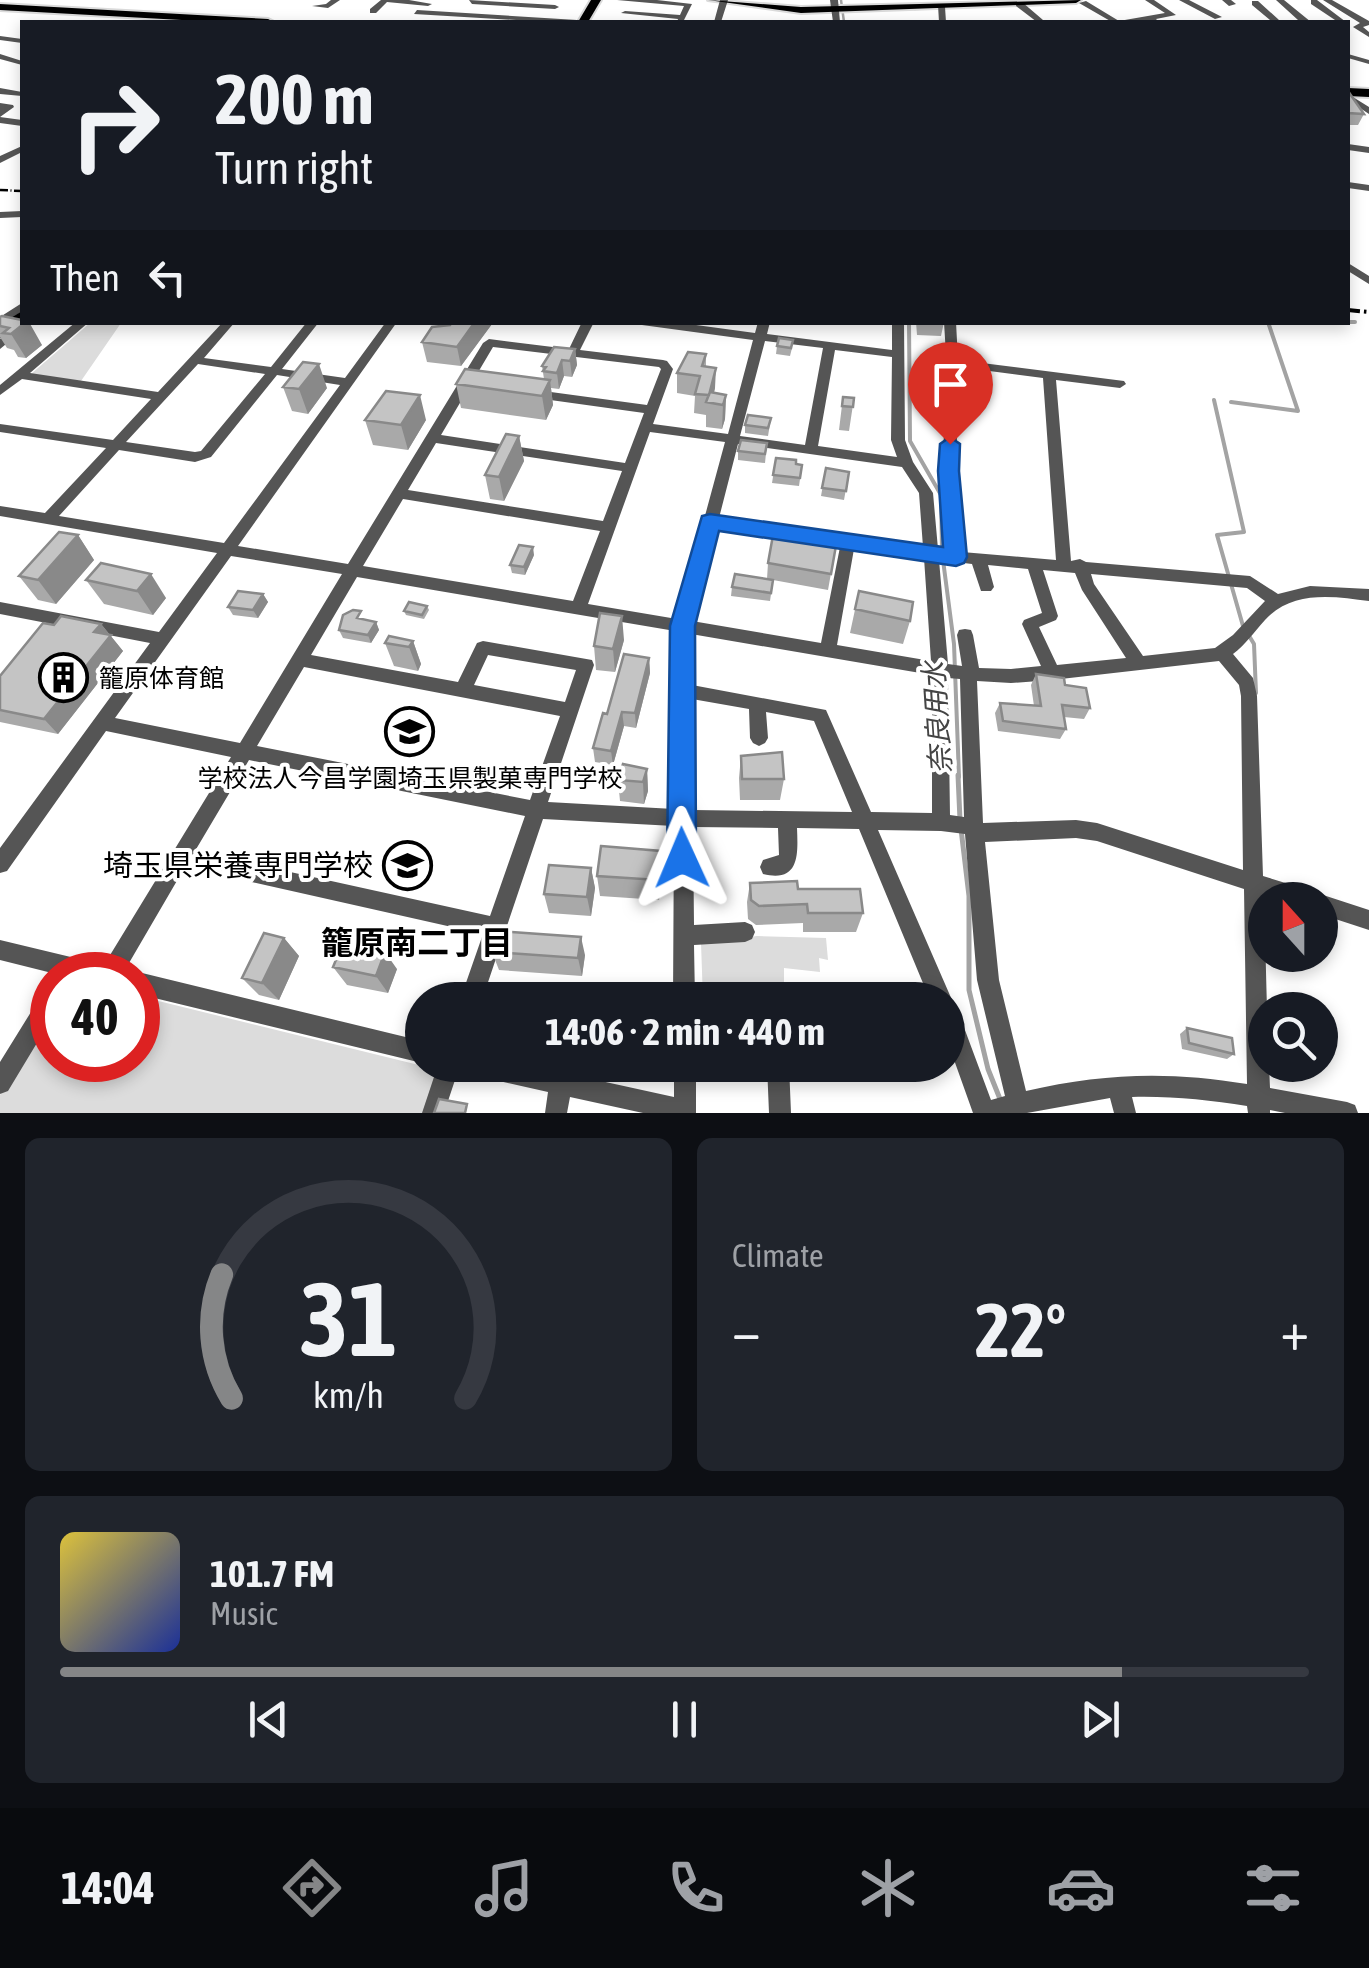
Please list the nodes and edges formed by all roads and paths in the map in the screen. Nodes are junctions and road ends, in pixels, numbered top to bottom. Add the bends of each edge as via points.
1 (336, 0) edge
2 (386, 0) edge
3 (621, 0) edge
4 (632, 0) edge
5 (1150, 0) edge
6 (1183, 0) edge
7 (1280, 0) edge
8 (1327, 0) edge
9 (473, 1) edge
10 (720, 1) edge
11 (1042, 1) edge
12 (430, 2) edge
13 (1080, 2) edge
14 (1314, 2) edge
15 (911, 3) edge
16 (1255, 3) dead end
17 (558, 4) edge
18 (1019, 4) junction
19 (316, 6) dead end
20 (0, 7) edge
21 (840, 7) edge
22 (941, 7) junction
23 (765, 8) junction
24 (373, 10) dead end
25 (417, 12) junction
26 (625, 13) junction
27 (457, 14) junction
28 (200, 20) edge
29 (407, 20) edge
30 (546, 20) edge
31 (622, 20) edge
32 (681, 20) edge
33 (762, 20) edge
34 (942, 20) edge
35 (1039, 20) edge
36 (1119, 20) edge
37 (1153, 20) edge
38 (1220, 20) edge
39 (1275, 20) edge
40 (1304, 20) edge
41 (1339, 20) edge
42 (1350, 30) edge
43 (1369, 35) edge
44 (1369, 49) edge
45 (0, 98) edge
46 (0, 117) edge
47 (1352, 147) edge
48 (1369, 150) edge
49 (20, 308) edge
50 (20, 318) edge
51 (0, 323) edge
52 (24, 325) edge
53 (80, 325) edge
54 (227, 325) edge
55 (312, 325) edge
56 (390, 325) edge
57 (587, 325) edge
58 (665, 325) edge
59 (763, 325) edge
60 (898, 325) edge
61 (950, 325) edge
62 (0, 333) edge
63 (759, 337) junction
64 (0, 344) edge
65 (830, 346) junction
66 (573, 353) junction
67 (898, 354) junction
68 (195, 360) junction
69 (954, 363) junction
70 (274, 372) junction
71 (1049, 375) junction
72 (19, 376) junction
73 (349, 382) junction
74 (463, 384) junction
75 (1120, 384) dead end
76 (482, 386) edge
77 (520, 391) edge
78 (0, 392) edge
79 (162, 397) junction
80 (652, 410) junction
81 (646, 427) junction
82 (0, 428) edge
83 (430, 438) junction
84 (731, 439) junction
85 (117, 446) junction
86 (811, 450) junction
87 (906, 463) junction
88 (630, 468) junction
89 (397, 494) junction
90 (0, 511) edge
91 (48, 519) junction
92 (710, 522) junction
93 (609, 526) junction
94 (848, 544) junction
95 (228, 550) junction
96 (930, 554) junction
97 (956, 557) junction
98 (978, 558) junction
99 (1033, 562) junction
100 (1072, 564) junction
101 (351, 570) junction
102 (986, 586) dead end
103 (1369, 595) edge
104 (1276, 600) junction
105 (0, 608) edge
106 (578, 609) junction
107 (682, 626) junction
108 (965, 635) dead end
109 (162, 639) junction
110 (828, 650) junction
111 (1222, 653) junction
112 (298, 659) junction
113 (1139, 664) junction
114 (940, 670) junction
115 (1052, 673) junction
116 (970, 674) junction
117 (463, 690) junction
118 (682, 690) junction
119 (758, 704) junction
120 (570, 710) junction
121 (102, 723) junction
122 (759, 738) dead end
123 (244, 751) junction
124 (536, 810) junction
125 (681, 818) junction
126 (787, 820) junction
127 (863, 822) junction
128 (941, 822) junction
129 (974, 827) junction
130 (180, 857) junction
131 (0, 864) edge
132 (770, 866) dead end
133 (1253, 882) joint
134 (1338, 910) edge
135 (1369, 920) edge
136 (496, 927) junction
137 (745, 932) dead end
138 (683, 936) junction
139 (0, 950) edge
140 (124, 952) edge
141 (30, 959) edge
142 (1255, 972) edge
143 (477, 982) edge
144 (684, 982) edge
145 (933, 982) edge
146 (160, 988) edge
147 (30, 1035) edge
148 (405, 1048) edge
149 (965, 1072) edge
150 (443, 1082) edge
151 (545, 1082) edge
152 (684, 1082) edge
153 (779, 1082) edge
154 (0, 1083) edge
155 (561, 1086) junction
156 (1118, 1087) junction
157 (1018, 1104) junction
158 (1258, 1105) edge
159 (685, 1112) edge
160 (433, 1113) edge
161 (556, 1113) edge
162 (780, 1113) edge
163 (985, 1113) edge
164 (1125, 1113) edge
165 (1346, 1113) edge

1 - 19 street
2 - 12 street
2 - 24 street
3 - 4 street
4 - 26 street
4 - 32 street via 688,4
5 - 37 street via 1172,15
6 - 38 street
7 - 40 street
8 - 43 street via 1366,22 1357,27
9 - 17 street
9 - 27 street
10 - 23 main road
11 - 13 main road
11 - 18 main road
12 - 25 street
13 - 36 street
14 - 41 street
15 - 21 main road
15 - 22 main road
16 - 39 street
17 - 30 street
18 - 22 main road
18 - 35 street
20 - 28 highway
21 - 23 main road
22 - 34 street
23 - 33 street
25 - 27 street
25 - 29 street
26 - 31 street
26 - 32 street
27 - 30 street
42 - 44 street
45 - 46 street via 10,107
47 - 48 street
49 - 51 street
50 - 62 main road
52 - 64 street
53 - 72 street
54 - 68 street
55 - 70 street
56 - 73 street
57 - 66 street
58 - 63 street
59 - 63 street
60 - 67 street
61 - 69 street
63 - 65 street
63 - 84 street
65 - 67 street
65 - 86 street
66 - 74 street via 489,344
66 - 80 street via 663,364 667,369
67 - 87 street via 896,423
68 - 70 street
68 - 79 street
69 - 71 street
69 - 97 street via 948,471
70 - 73 street
70 - 85 street via 206,454
71 - 75 street
71 - 100 street
72 - 78 street
72 - 79 street
73 - 95 street
74 - 76 street
74 - 83 street
77 - 80 street
79 - 85 street
80 - 81 street
81 - 84 street
81 - 88 street
82 - 85 street
83 - 88 street
83 - 89 street
84 - 86 street
84 - 92 street
85 - 91 street
86 - 87 street
87 - 96 street via 926,493
88 - 93 street
89 - 93 street
89 - 101 street
90 - 91 street
91 - 95 street
92 - 94 street
92 - 107 street
93 - 106 street
94 - 96 street
94 - 110 street
95 - 101 street
95 - 109 street
96 - 97 street
96 - 114 street
97 - 98 street
98 - 99 street
98 - 102 street
99 - 100 street
99 - 115 street via 1050,616 1030,624
100 - 104 street via 1250,582
100 - 113 street
101 - 106 street
101 - 112 street
103 - 104 street via 1320,590
104 - 111 street
105 - 109 street
106 - 107 street
107 - 110 street
107 - 118 street
108 - 116 street
109 - 121 street
110 - 114 street
111 - 113 street
111 - 133 street via 1247,683 1249,696
112 - 117 street
112 - 123 street
113 - 115 street
114 - 116 street
114 - 128 street
115 - 116 street
116 - 129 street
117 - 120 street
117 - 120 street via 483,648 586,665
118 - 119 street
118 - 125 street
119 - 122 street
119 - 127 street via 820,715
120 - 124 street
121 - 123 street
121 - 131 street
123 - 124 street
123 - 130 street
124 - 125 street
124 - 136 street
125 - 126 street
125 - 138 street
126 - 127 street
126 - 132 street via 789,857
127 - 128 street
127 - 145 street
128 - 129 street
129 - 133 street via 982,833 1096,832
129 - 157 street via 988,980
130 - 136 street
130 - 140 street
134 - 135 street
136 - 143 street
137 - 138 street
138 - 144 street
139 - 141 street
142 - 158 street
146 - 148 street
147 - 154 street
149 - 163 street
150 - 160 street
151 - 155 street
152 - 159 street
153 - 162 street
155 - 159 street
155 - 161 street
156 - 157 street
156 - 158 street via 1216,1090
156 - 164 street
157 - 163 street
158 - 165 street

